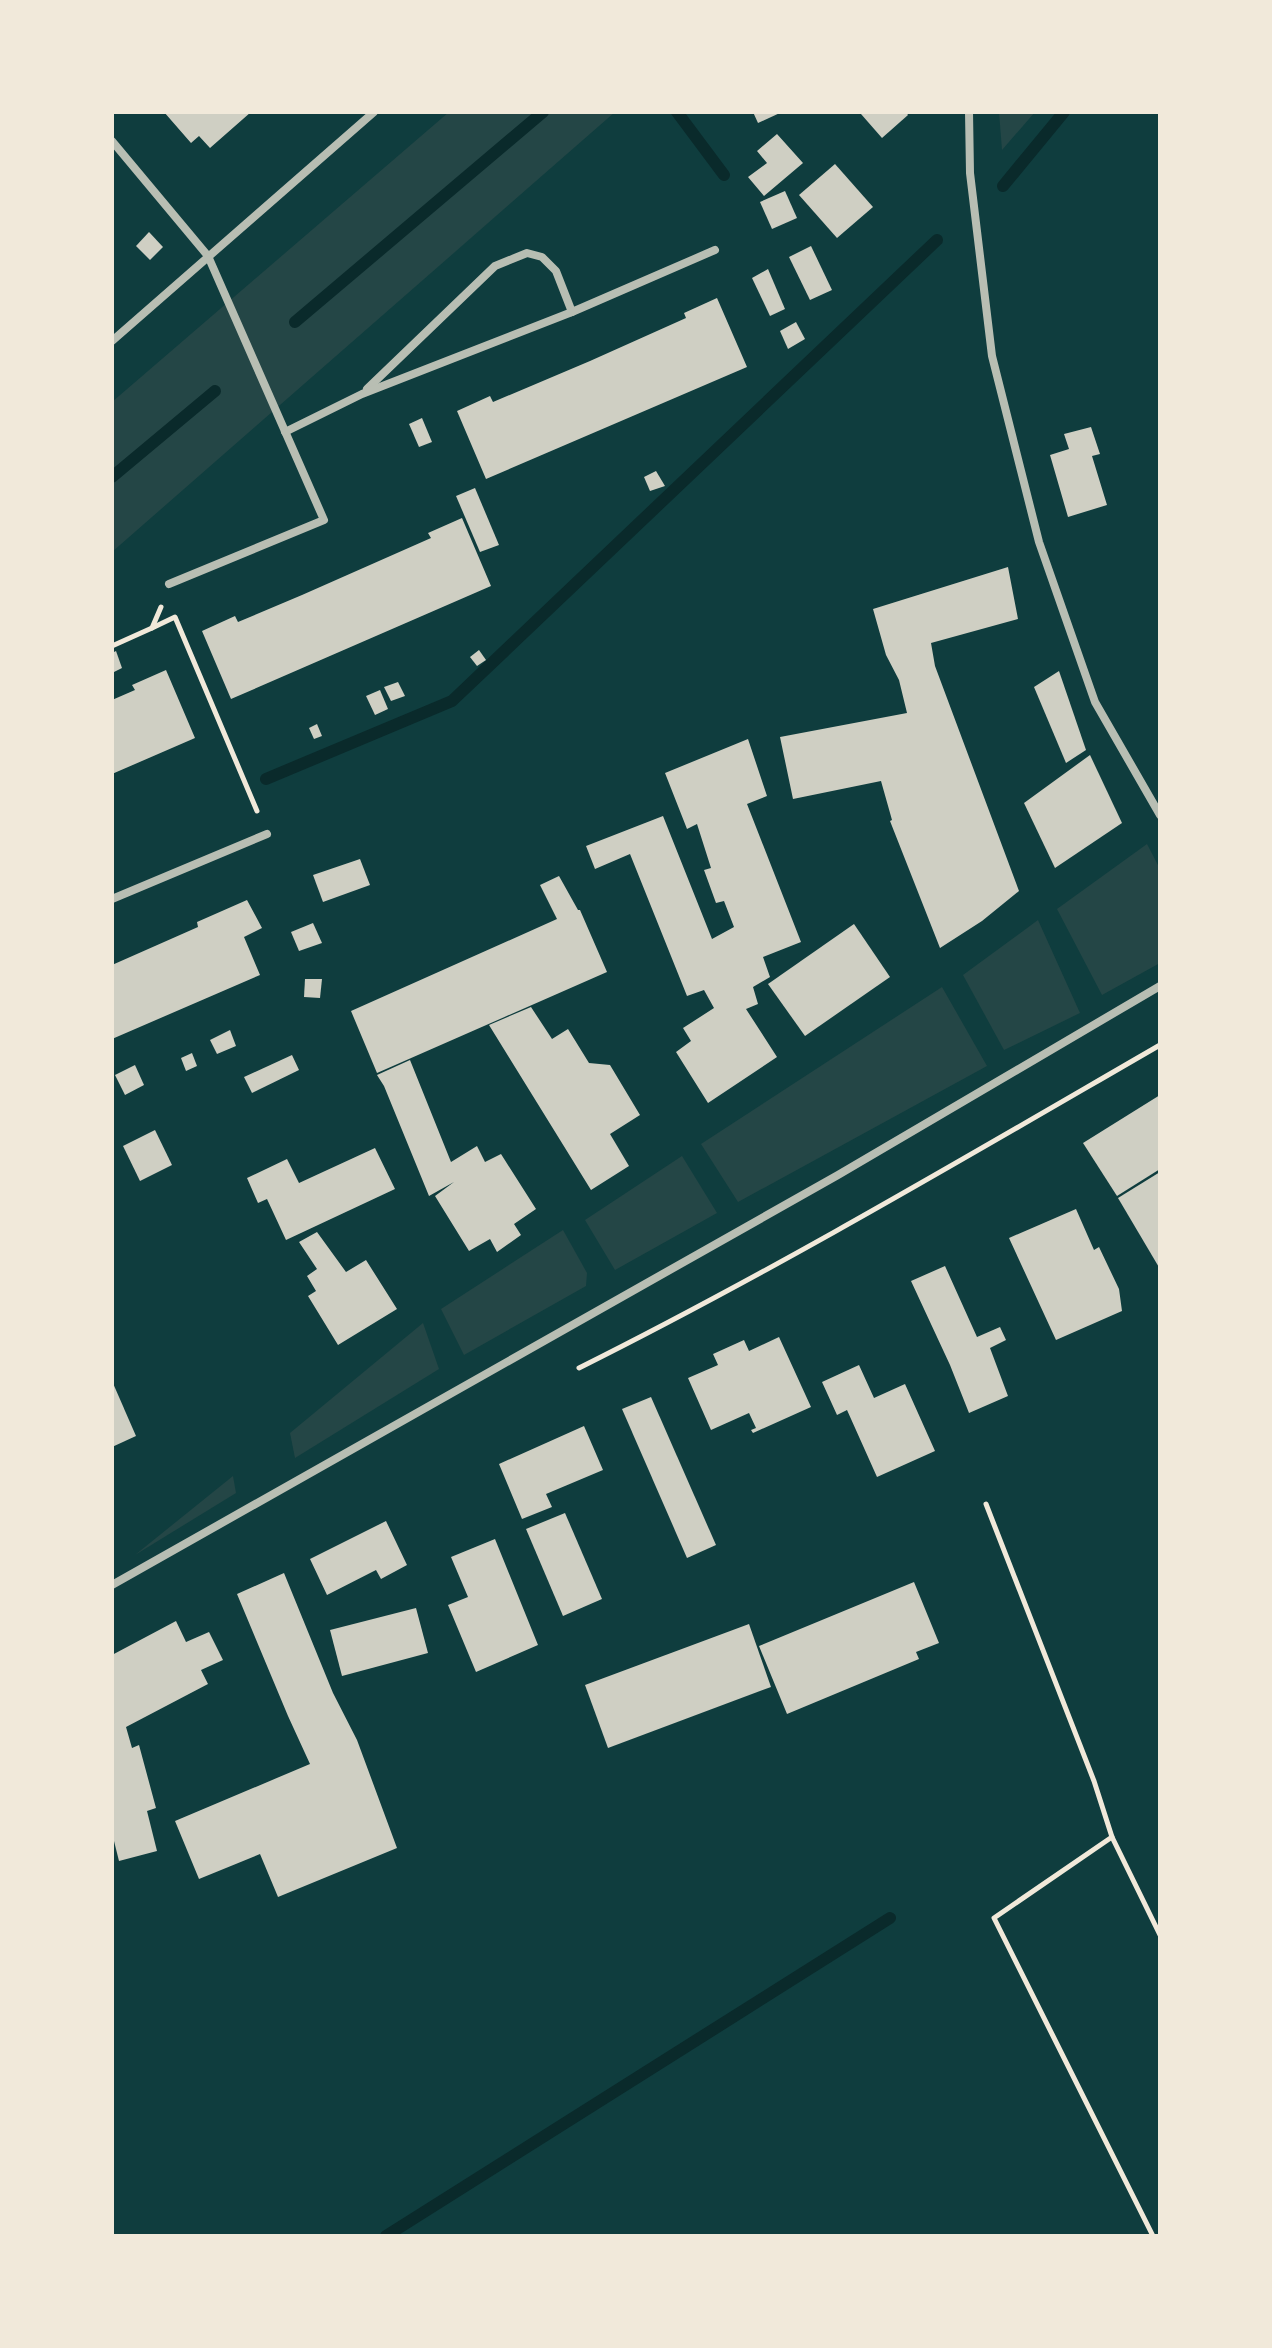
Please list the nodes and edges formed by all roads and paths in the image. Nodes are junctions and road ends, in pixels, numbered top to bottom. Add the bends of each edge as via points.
1 (374, 112) edge
2 (969, 112) edge
3 (112, 141) edge
4 (715, 250) dead end
5 (208, 256) junction
6 (572, 312) junction
7 (112, 341) edge
8 (362, 394) junction
9 (285, 432) junction
10 (169, 584) joint
11 (152, 628) junction
12 (112, 646) edge
13 (245, 783) dead end
14 (1160, 815) edge
15 (267, 834) dead end
16 (112, 899) edge
17 (1160, 986) edge
18 (1160, 1045) edge
19 (579, 1368) dead end
20 (986, 1504) dead end
21 (112, 1585) edge
22 (1112, 1837) junction
23 (1160, 1935) edge
24 (1153, 2236) edge

1 - 5 street
2 - 14 street via 970,173 992,356 1039,542 1095,702
3 - 5 street
4 - 6 street
5 - 7 street
5 - 9 street
6 - 8 street
6 - 8 street via 556,271 542,257 527,253 495,266
8 - 9 street
9 - 10 street via 324,520
10 - 11 path
11 - 12 path
11 - 13 path via 175,617
15 - 16 street
17 - 21 street via 838,1175
18 - 19 path via 949,1168
20 - 22 path
22 - 23 path
22 - 24 path via 994,1918

